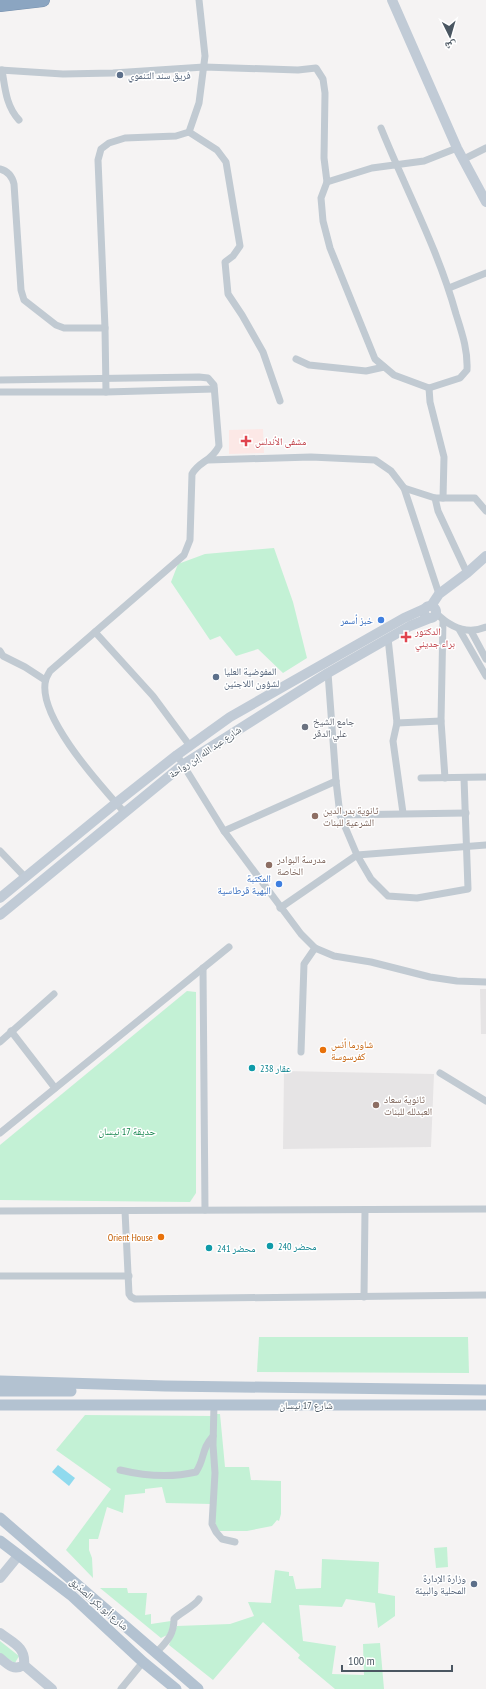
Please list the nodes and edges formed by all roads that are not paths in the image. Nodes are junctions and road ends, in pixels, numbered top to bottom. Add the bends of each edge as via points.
1 (43, 0) edge
2 (199, 0) edge
3 (392, 0) edge
4 (0, 5) edge
5 (204, 67) junction
6 (1, 70) edge
7 (19, 120) dead end
8 (381, 128) dead end
9 (189, 132) junction
10 (457, 148) junction
11 (486, 148) edge
12 (464, 160) junction
13 (397, 165) junction
14 (0, 169) edge
15 (327, 182) junction
16 (486, 202) edge
17 (486, 274) edge
18 (449, 288) junction
19 (106, 328) junction
20 (296, 359) dead end
21 (384, 367) junction
22 (105, 379) junction
23 (0, 380) edge
24 (429, 388) junction
25 (214, 389) junction
26 (0, 392) edge
27 (106, 392) junction
28 (280, 401) dead end
29 (208, 460) junction
30 (404, 488) junction
31 (439, 498) junction
32 (486, 511) edge
33 (486, 556) edge
34 (467, 573) junction
35 (439, 594) junction
36 (433, 613) junction
37 (486, 628) edge
38 (459, 629) junction
39 (471, 631) junction
40 (95, 632) junction
41 (388, 638) junction
42 (0, 651) edge
43 (486, 659) edge
44 (328, 673) junction
45 (486, 676) edge
46 (45, 680) junction
47 (441, 721) junction
48 (397, 723) junction
49 (190, 746) junction
50 (178, 755) junction
51 (184, 764) junction
52 (486, 777) edge
53 (421, 778) dead end
54 (445, 778) junction
55 (464, 778) junction
56 (336, 781) junction
57 (116, 803) junction
58 (124, 813) junction
59 (403, 813) junction
60 (466, 813) junction
61 (340, 815) junction
62 (224, 831) junction
63 (486, 845) edge
64 (467, 847) junction
65 (0, 851) edge
66 (357, 854) junction
67 (25, 878) junction
68 (0, 898) edge
69 (280, 908) junction
70 (0, 915) edge
71 (229, 947) dead end
72 (315, 948) junction
73 (203, 968) junction
74 (486, 982) edge
75 (54, 994) dead end
76 (11, 1031) junction
77 (0, 1042) edge
78 (301, 1052) dead end
79 (440, 1073) dead end
80 (55, 1088) junction
81 (486, 1101) edge
82 (0, 1133) edge
83 (486, 1209) edge
84 (205, 1210) junction
85 (366, 1210) junction
86 (0, 1211) edge
87 (125, 1211) junction
88 (0, 1276) edge
89 (129, 1276) junction
90 (486, 1296) edge
91 (364, 1297) junction
92 (0, 1381) edge
93 (165, 1386) junction
94 (402, 1389) junction
95 (486, 1390) edge
96 (0, 1391) edge
97 (0, 1399) edge
98 (0, 1405) edge
99 (126, 1405) junction
100 (214, 1405) junction
101 (486, 1405) edge
102 (403, 1406) junction
103 (213, 1436) junction
104 (120, 1470) dead end
105 (0, 1518) edge
106 (0, 1528) edge
107 (0, 1541) edge
108 (235, 1542) dead end
109 (18, 1556) junction
110 (0, 1578) edge
111 (71, 1595) junction
112 (199, 1599) dead end
113 (0, 1633) edge
114 (156, 1653) junction
115 (0, 1658) edge
116 (143, 1662) junction
117 (24, 1665) junction
118 (52, 1689) edge
119 (121, 1689) edge
120 (176, 1689) edge
121 (198, 1689) edge

1 - 4 highway
2 - 5 street
3 - 10 street
5 - 6 street via 63,74
5 - 9 street via 199,104
5 - 15 street via 298,70 316,68 323,78 325,93 324,158
6 - 7 street via 6,98
8 - 13 street
9 - 19 street via 176,136 125,138 101,149 98,160
9 - 28 street via 217,150 226,162 240,246 225,262 228,294 263,352
10 - 12 street
10 - 13 street via 424,161
11 - 12 street
12 - 16 street
13 - 15 street via 372,168
13 - 18 street
14 - 19 street via 8,173 14,184 21,290 24,300 56,325 64,328
15 - 21 street via 321,198 323,221 330,248 375,359
17 - 18 street
18 - 24 street via 468,354 468,370 460,378
19 - 22 street
20 - 21 street via 309,365 366,371
21 - 24 street via 394,375
22 - 23 street
22 - 25 street via 204,377 211,381
22 - 27 street
24 - 31 street via 444,457
25 - 27 street
25 - 29 street via 218,446
26 - 27 street
29 - 30 street via 311,457 375,460 391,471
29 - 40 street via 195,468 192,474 190,540 184,555
30 - 31 street
30 - 35 street
31 - 32 street via 475,498
31 - 34 street via 438,511
33 - 34 street
34 - 35 street
35 - 36 street
36 - 38 street
36 - 41 street, شارع عبد الله إبن رواحة
36 - 47 street
36 - 49 street, شارع عبد الله إبن رواحة via 404,618 230,717
37 - 39 street
38 - 39 street
38 - 45 street
39 - 43 street
40 - 46 street via 50,671
40 - 49 street via 153,696
41 - 44 street, شارع عبد الله إبن رواحة
41 - 48 street
42 - 46 street via 3,656
44 - 51 street, شارع عبد الله إبن رواحة
44 - 56 street
46 - 57 street via 48,708 67,744
47 - 48 street
47 - 54 street
48 - 59 street via 393,740
49 - 50 street, شارع عبد الله إبن رواحة
50 - 51 street
50 - 57 street, شارع عبد الله إبن رواحة
51 - 58 street, شارع عبد الله إبن رواحة
51 - 62 street
52 - 55 street
53 - 54 street
54 - 55 street
55 - 60 street
56 - 61 street
56 - 62 street
57 - 58 street
57 - 67 street, شارع عبد الله إبن رواحة
58 - 70 street, شارع عبد الله إبن رواحة
59 - 60 street
59 - 61 street
60 - 64 street
61 - 66 street
62 - 69 street
63 - 64 street
64 - 66 street
64 - 66 street via 468,889 416,898 388,896 371,880
65 - 67 street
66 - 69 street
67 - 68 street, شارع عبد الله إبن رواحة
69 - 72 street
71 - 73 street
72 - 74 street via 334,956 371,962 430,977
72 - 78 street via 304,964
73 - 80 street
73 - 84 street
75 - 76 street
76 - 77 street
76 - 80 street
79 - 81 street
80 - 82 street
83 - 85 street
84 - 85 street
84 - 87 street
85 - 91 street
86 - 87 street
87 - 89 street
88 - 89 street
89 - 91 street via 129,1294 135,1299
90 - 91 street
92 - 93 main road
93 - 94 main road, شارع 17 نيسان
93 - 96 main road via 105,1391
94 - 95 main road, شارع 17 نيسان
94 - 102 main road
97 - 99 main road
98 - 99 main road
99 - 100 main road, شارع 17 نيسان
100 - 102 main road, شارع 17 نيسان
100 - 103 street
101 - 102 main road, شارع 17 نيسان
103 - 104 street via 207,1443 196,1472 183,1475 142,1475
103 - 108 street via 215,1473 212,1524 222,1539
105 - 114 main road, شارع أبو بكر الصدّيق
106 - 111 main road via 61,1580
107 - 109 main road, شارع أبو بكر الصدّيق
109 - 110 street
109 - 111 main road, شارع أبو بكر الصدّيق
111 - 116 main road, شارع أبو بكر الصدّيق
112 - 114 street via 196,1604 174,1619 171,1636
113 - 117 street via 22,1649
114 - 121 main road, شارع أبو بكر الصدّيق
115 - 117 street via 11,1667 20,1668
116 - 119 street
116 - 120 main road, شارع أبو بكر الصدّيق
117 - 118 street

